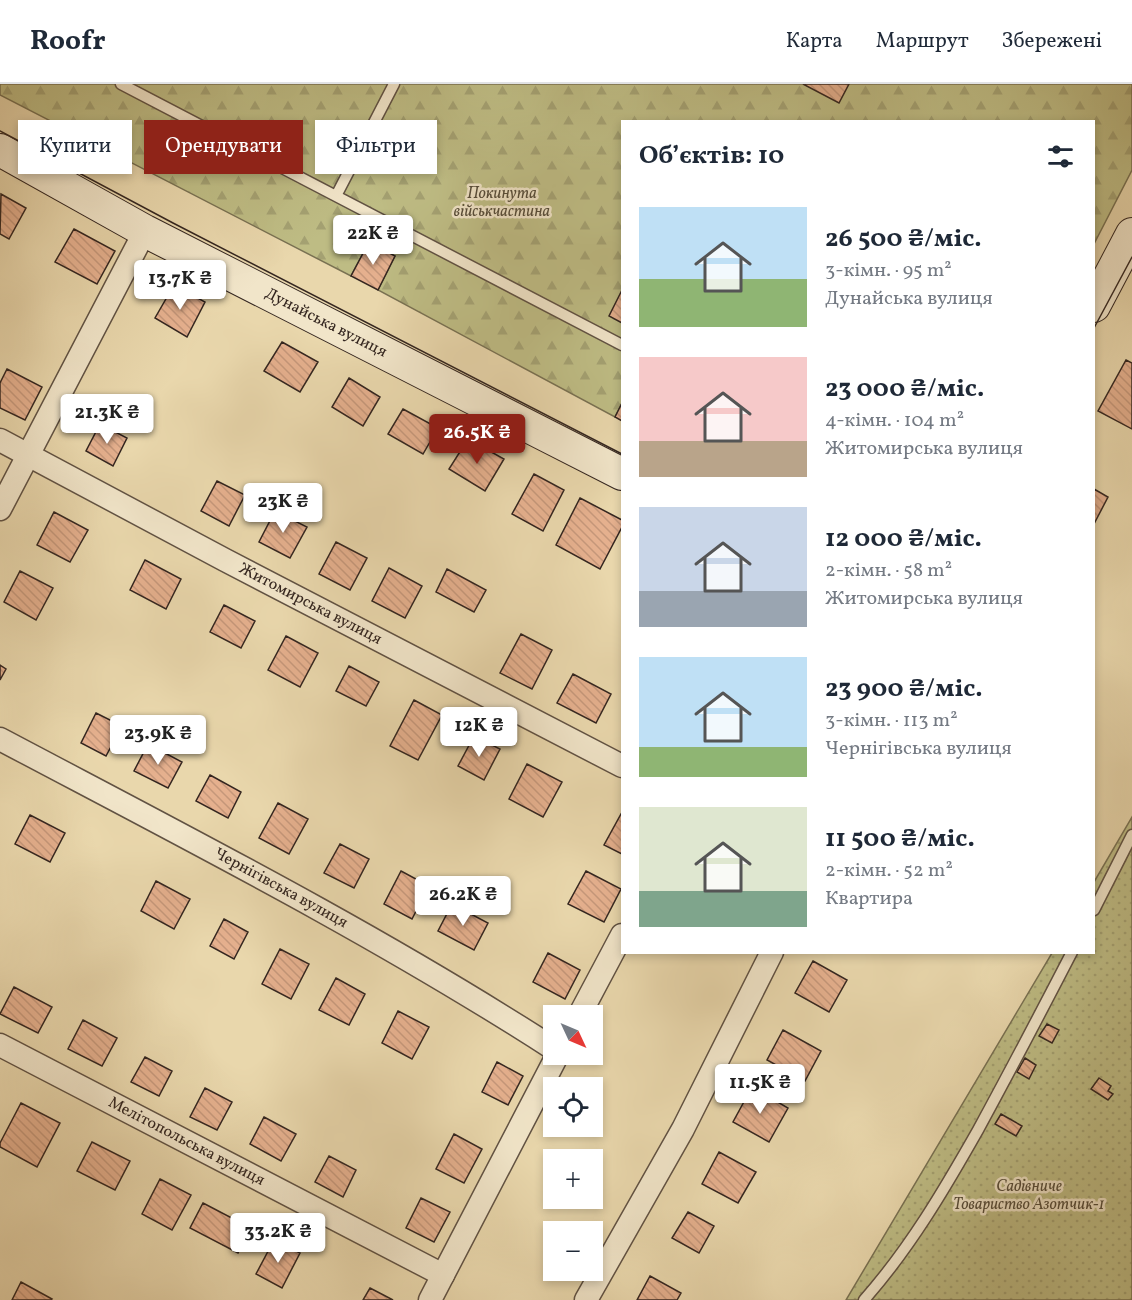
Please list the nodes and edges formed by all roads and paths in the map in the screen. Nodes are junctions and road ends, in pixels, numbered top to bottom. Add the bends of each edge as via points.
1 (122, 84) edge
2 (394, 84) edge
3 (0, 150) edge
4 (336, 196) junction
5 (145, 231) junction
6 (1132, 234) edge
7 (1095, 304) edge
8 (621, 344) edge
9 (0, 440) edge
10 (28, 454) junction
11 (621, 473) edge
12 (0, 508) edge
13 (0, 739) edge
14 (621, 765) edge
15 (1132, 835) edge
16 (1095, 908) edge
17 (621, 937) edge
18 (771, 954) edge
19 (1071, 954) edge
20 (585, 1005) edge
21 (543, 1042) edge
22 (0, 1045) edge
23 (552, 1065) edge
24 (443, 1275) junction
25 (430, 1300) edge
26 (586, 1300) edge
27 (864, 1300) edge

1 - 4 lane
2 - 4 lane
3 - 5 street, Дунайська вулиця
4 - 8 lane
5 - 10 street
5 - 11 street, Дунайська вулиця
6 - 7 street
9 - 10 street, Житомирська вулиця
10 - 12 street
10 - 14 street, Житомирська вулиця
13 - 21 street, Чернігівська вулиця via 301,899
15 - 16 lane
17 - 20 street
18 - 26 street via 683,1129
19 - 27 lane via 940,1198
22 - 24 street, Мелітопольська вулиця
23 - 24 street
24 - 25 street

